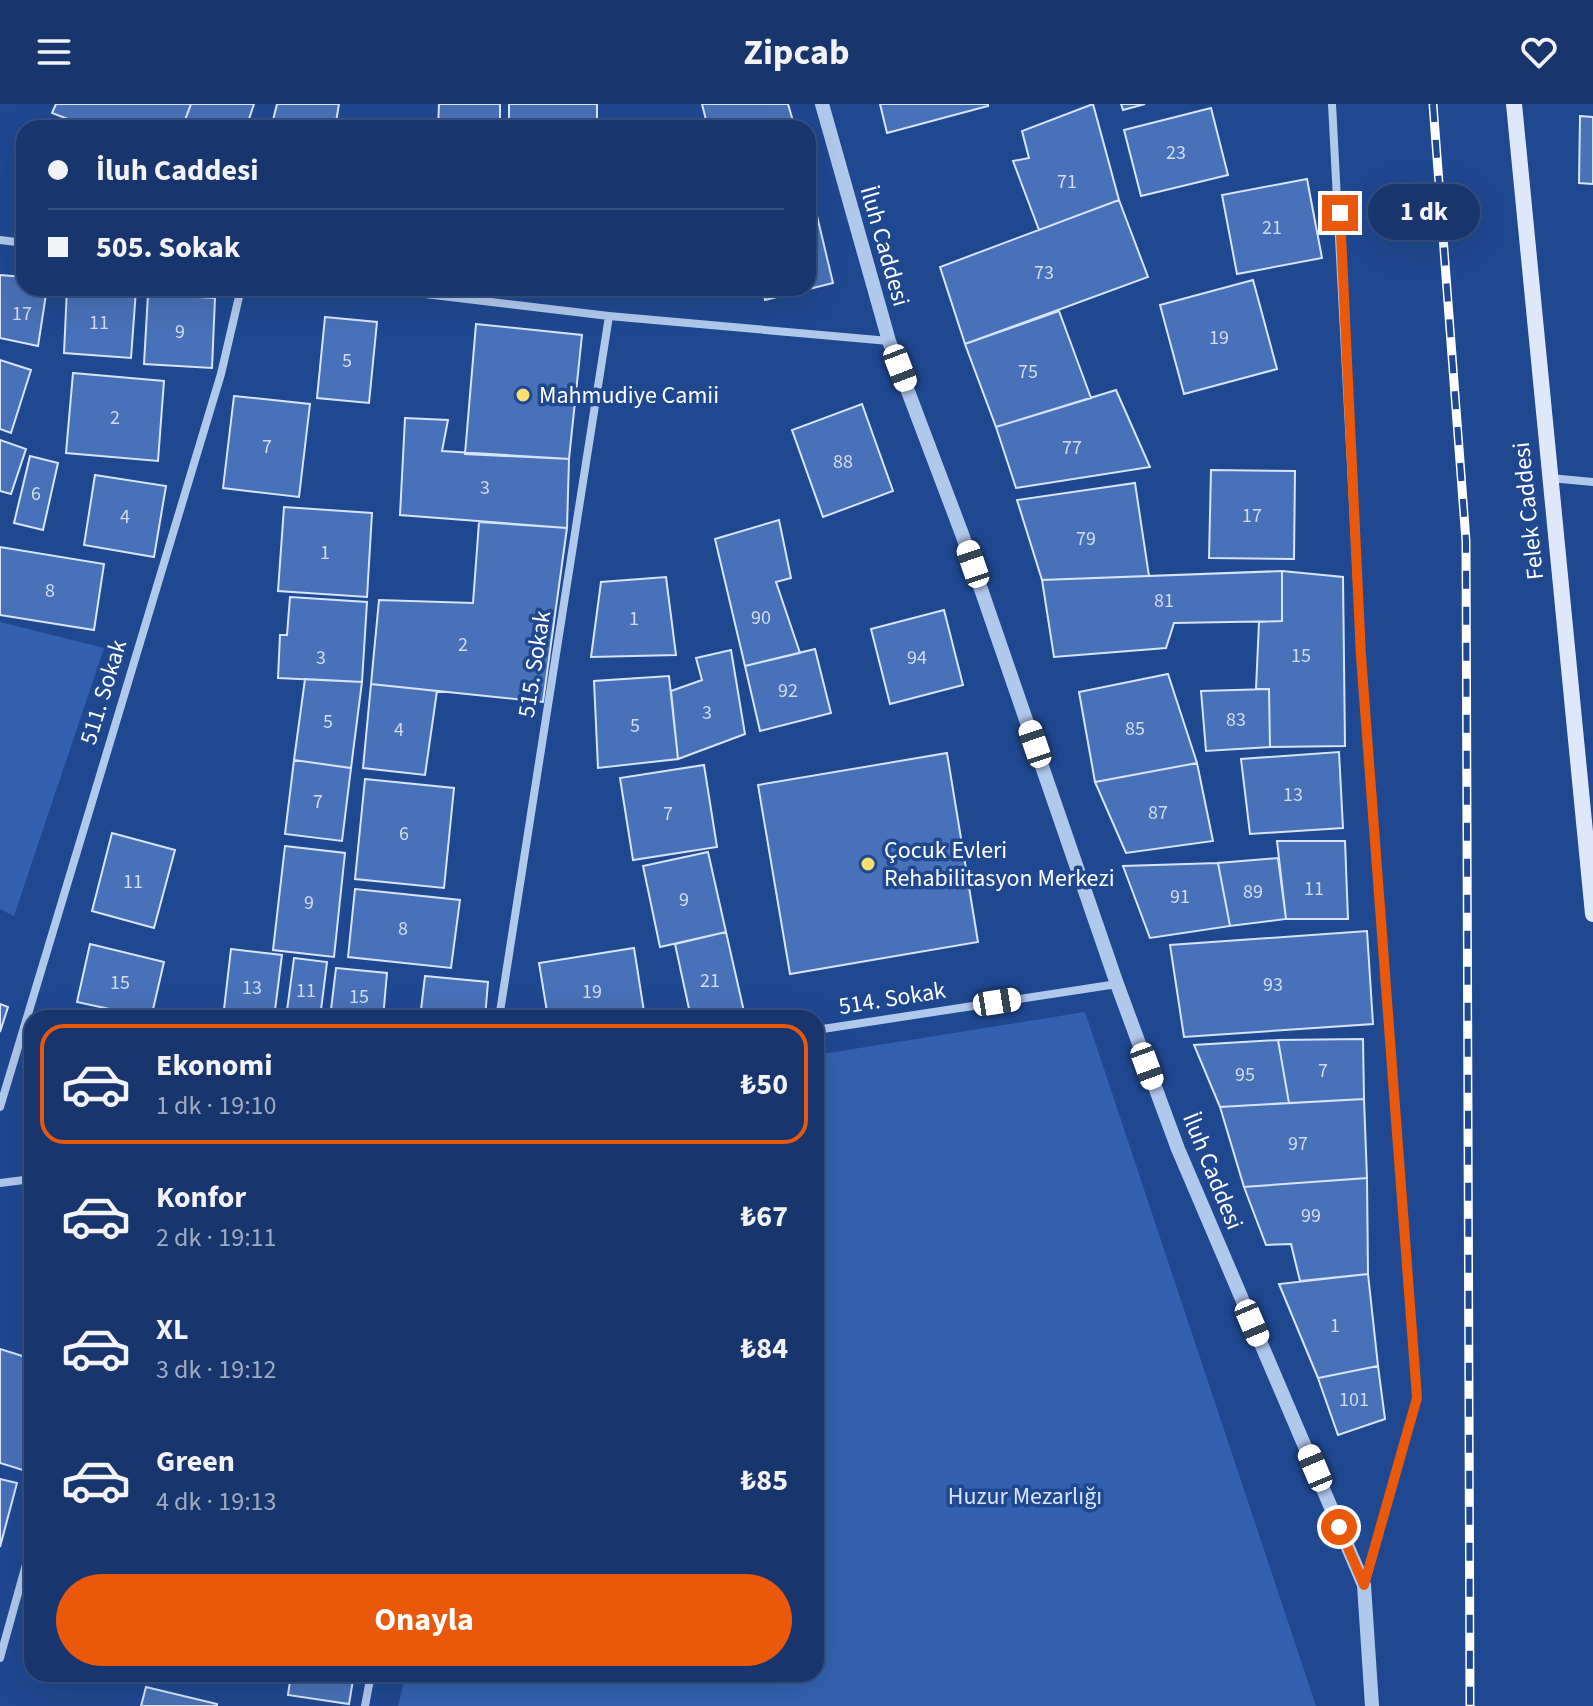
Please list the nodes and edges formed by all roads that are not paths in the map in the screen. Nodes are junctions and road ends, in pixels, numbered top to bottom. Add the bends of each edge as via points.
1 (822, 104) edge
2 (1332, 104) edge
3 (1514, 104) edge
4 (239, 296) edge
5 (442, 296) edge
6 (609, 316) junction
7 (889, 341) junction
8 (1549, 478) junction
9 (1593, 482) edge
10 (1590, 859) edge
11 (1593, 914) edge
12 (1117, 984) junction
13 (29, 1010) edge
14 (500, 1010) edge
15 (24, 1027) edge
16 (824, 1029) edge
17 (0, 1107) edge
18 (24, 1180) edge
19 (0, 1183) edge
20 (24, 1572) edge
21 (1364, 1585) junction
22 (0, 1658) edge
23 (370, 1682) edge
24 (365, 1706) edge
25 (1372, 1706) edge

1 - 7 street, İluh Caddesi
2 - 21 street via 1361,656 1417,1398
3 - 8 main road, Felek Caddesi
4 - 13 street, 511. Sokak via 221,374
5 - 6 street
6 - 7 street
6 - 14 street, 515. Sokak
7 - 12 street, İluh Caddesi via 962,534
8 - 9 street
8 - 10 main road, Felek Caddesi
10 - 11 main road, Felek Caddesi
12 - 16 street, 514. Sokak
12 - 21 street, İluh Caddesi via 1178,1149
15 - 17 street, 511. Sokak
18 - 19 street
20 - 22 street
21 - 25 street, İluh Caddesi
23 - 24 street

